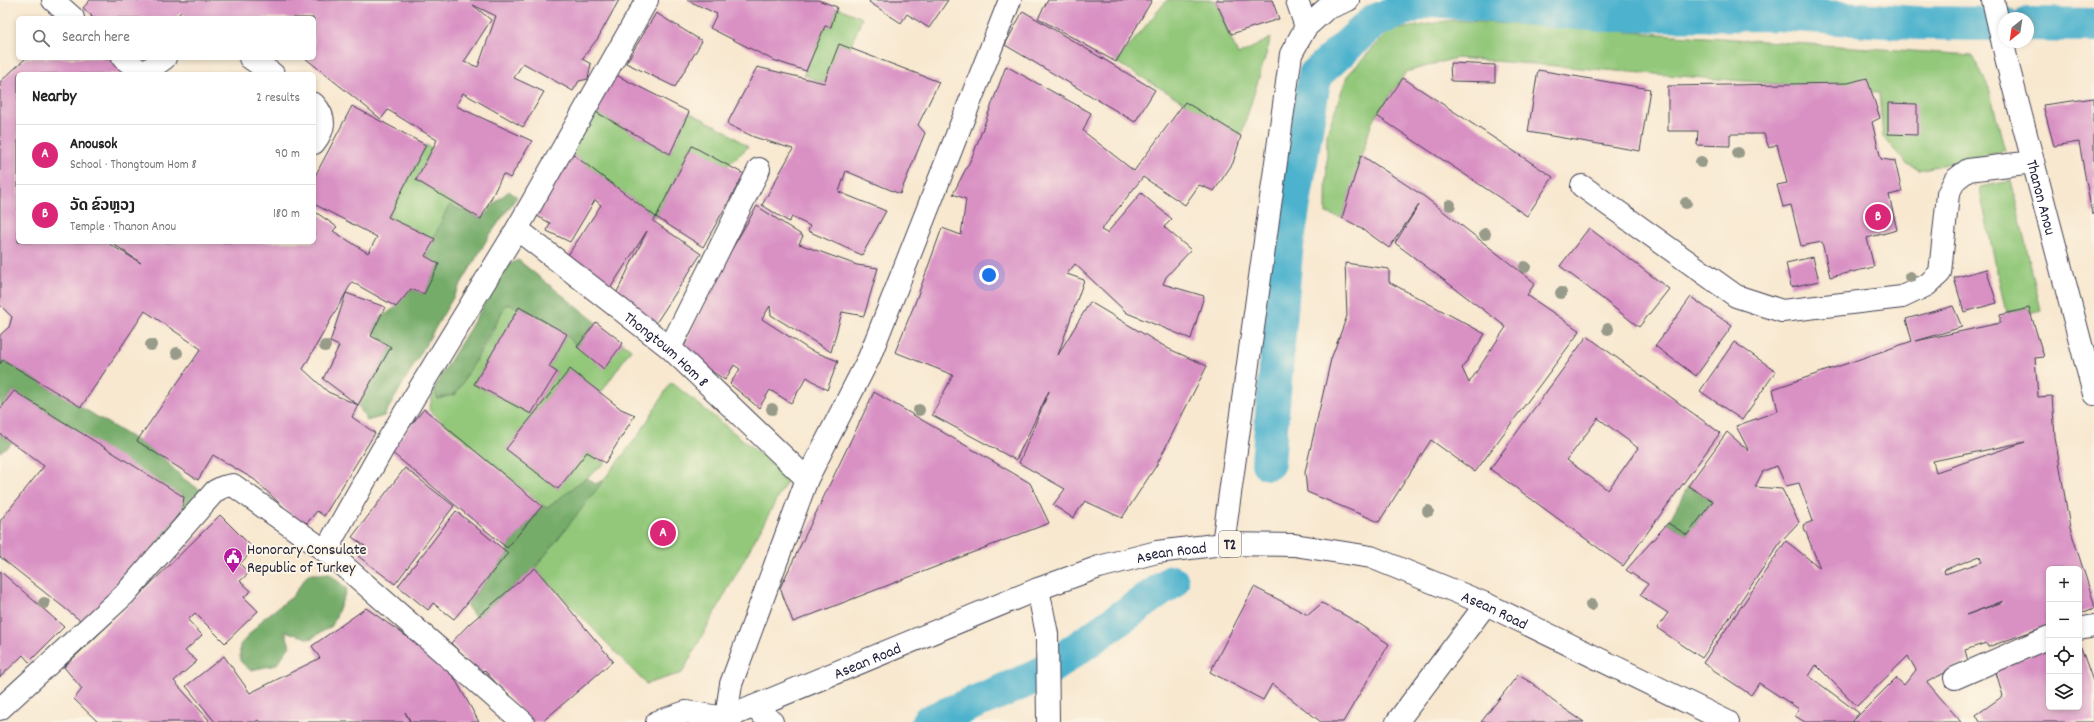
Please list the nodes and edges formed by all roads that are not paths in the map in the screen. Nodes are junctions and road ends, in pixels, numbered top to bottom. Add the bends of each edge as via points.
1 (53, 0) edge
2 (647, 0) edge
3 (1010, 0) edge
4 (1297, 0) edge
5 (1348, 0) edge
6 (1993, 0) edge
7 (72, 16) edge
8 (1306, 27) junction
9 (126, 60) edge
10 (162, 60) edge
11 (253, 60) edge
12 (140, 72) edge
13 (146, 72) edge
14 (270, 72) edge
15 (316, 106) edge
16 (316, 141) edge
17 (2033, 162) junction
18 (759, 169) dead end
19 (1582, 186) dead end
20 (517, 229) junction
21 (670, 348) junction
22 (2094, 394) edge
23 (807, 480) junction
24 (1222, 544) junction
25 (335, 558) junction
26 (1038, 589) junction
27 (1486, 604) junction
28 (2094, 626) edge
29 (2082, 628) edge
30 (2047, 638) edge
31 (1955, 678) dead end
32 (754, 707) junction
33 (0, 709) edge
34 (724, 720) edge
35 (523, 722) edge
36 (657, 722) edge
37 (772, 722) edge
38 (1048, 722) edge
39 (1397, 722) edge
40 (1728, 722) edge

1 - 7 street
2 - 20 street
3 - 23 street via 869,358
4 - 8 street
5 - 8 street via 1326,9
6 - 17 street, Thanon Anou
8 - 24 street via 1291,54
9 - 12 street
10 - 13 street
11 - 14 street
15 - 16 street via 324,122 321,135
17 - 19 street via 1968,170 1956,180 1948,194 1940,273 1927,285 1902,297 1782,311 1736,296
17 - 22 street, Thanon Anou
18 - 21 street
20 - 21 street, Thongtoum Hom 8
20 - 25 street via 382,450 332,539 331,546
21 - 23 street, Thongtoum Hom 8
23 - 34 street via 731,684
24 - 26 street, Asean Road / T2 via 1157,552 1099,567
24 - 27 street, Asean Road / T2 via 1294,545 1371,557
25 - 33 street via 233,485 223,486 215,491 124,595
25 - 35 street
26 - 32 street, Asean Road / T2
26 - 38 street via 1047,634
27 - 39 street
27 - 40 street, Asean Road / T2
28 - 29 street
30 - 31 street
32 - 34 street, Asean Road / T2
32 - 37 street
34 - 36 street, Asean Road / T2 via 686,712

